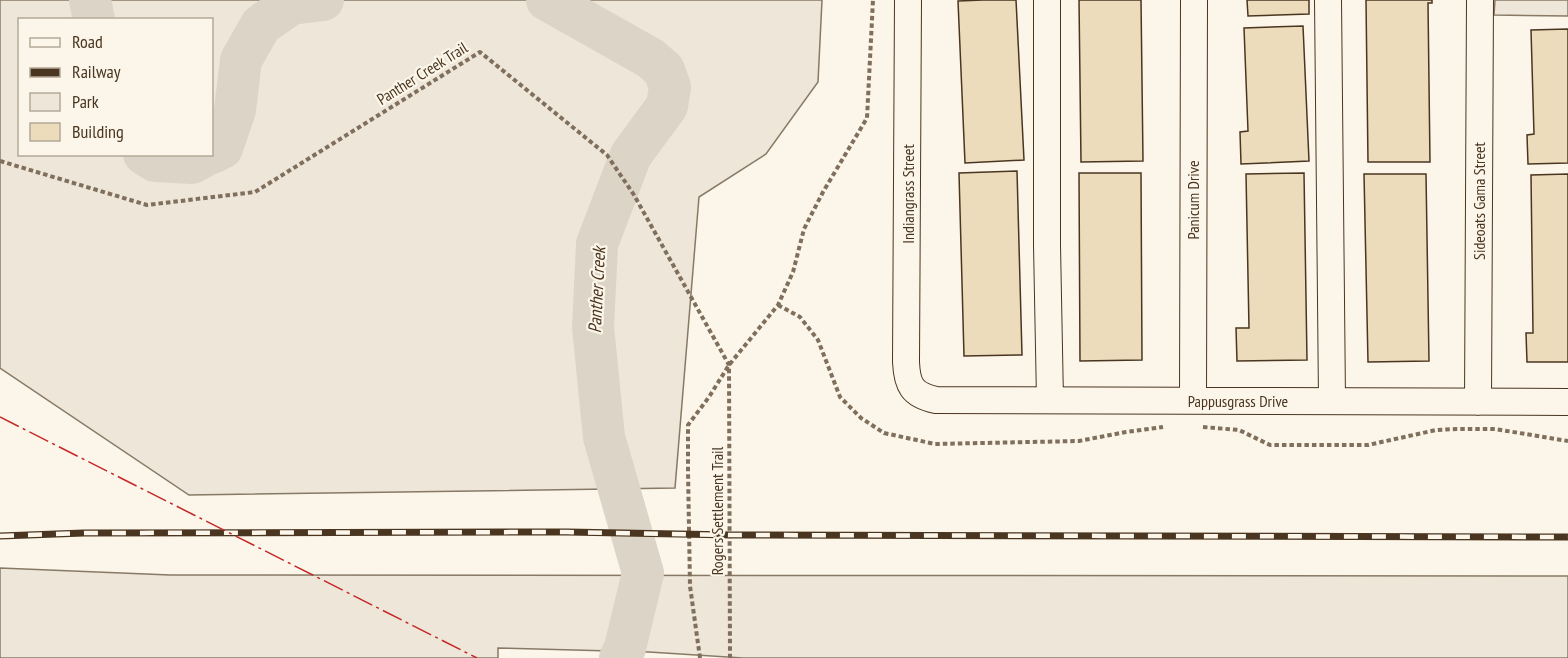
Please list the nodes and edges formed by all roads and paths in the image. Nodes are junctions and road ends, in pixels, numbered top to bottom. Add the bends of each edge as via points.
1 (873, 0) edge
2 (908, 0) edge
3 (1047, 0) edge
4 (1194, 0) edge
5 (1329, 0) edge
6 (1480, 0) edge
7 (0, 161) edge
8 (729, 365) junction
9 (911, 387) joint
10 (1050, 400) junction
11 (1332, 400) junction
12 (1193, 401) junction
13 (1478, 402) junction
14 (1568, 402) edge
15 (700, 658) edge
16 (730, 658) edge

1 - 8 path via 867,118 804,229 793,272 778,305
2 - 9 street, Indiangrass Street via 906,362
3 - 10 street
4 - 12 street, Panicum Drive
5 - 11 street
6 - 13 street, Sideoats Gama Street
7 - 8 path, Panther Creek Trail via 147,205 255,192 480,52 606,155 632,192
8 - 15 path via 688,425 690,586
8 - 16 path, Rogers Settlement Trail
9 - 10 street, Pappusgrass Drive via 936,400
10 - 12 street, Pappusgrass Drive
11 - 12 street, Pappusgrass Drive
11 - 13 street, Pappusgrass Drive
13 - 14 street, Pappusgrass Drive

